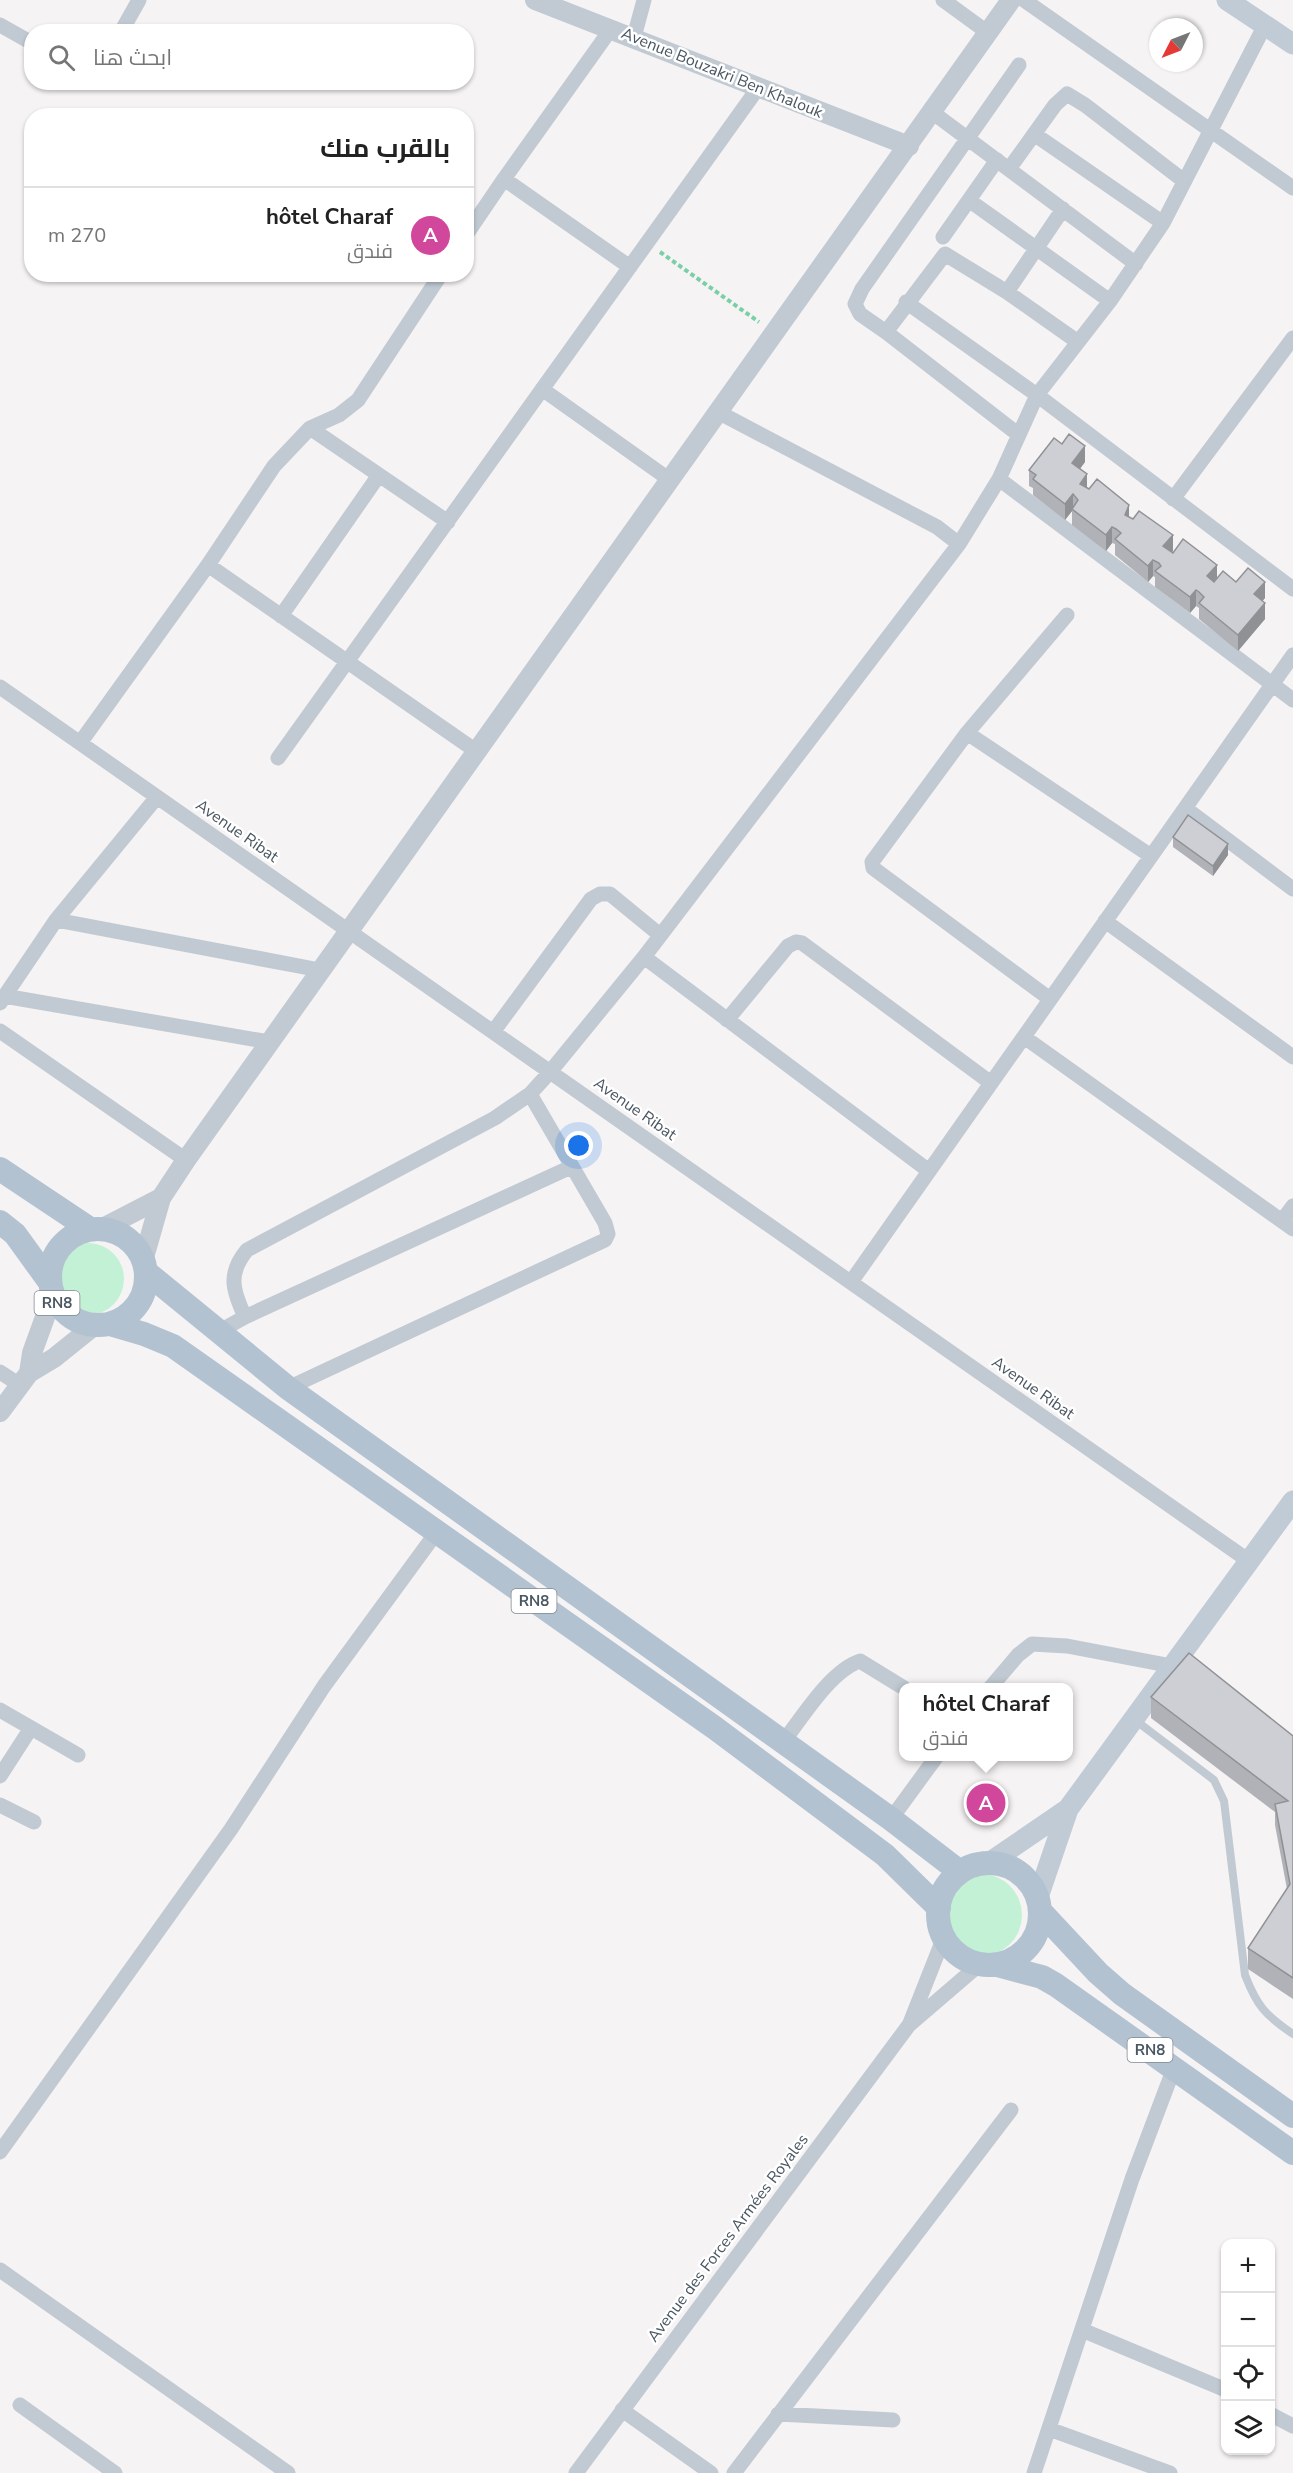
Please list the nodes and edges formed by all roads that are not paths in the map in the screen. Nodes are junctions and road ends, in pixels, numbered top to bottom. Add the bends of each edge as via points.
1 (139, 0) edge
2 (535, 0) edge
3 (644, 0) edge
4 (944, 0) edge
5 (1011, 0) edge
6 (1024, 0) edge
7 (1227, 0) edge
8 (126, 24) edge
9 (0, 25) edge
10 (1265, 26) junction
11 (611, 29) junction
12 (987, 32) junction
13 (634, 37) junction
14 (24, 38) edge
15 (1293, 44) edge
16 (1019, 64) dead end
17 (758, 88) junction
18 (932, 112) junction
19 (1211, 131) junction
20 (1035, 134) junction
21 (968, 139) junction
22 (909, 146) junction
23 (1003, 165) junction
24 (504, 179) junction
25 (1184, 181) junction
26 (1293, 188) edge
27 (970, 201) junction
28 (1063, 209) junction
29 (474, 223) edge
30 (1163, 223) junction
31 (943, 237) dead end
32 (1035, 250) junction
33 (1136, 264) junction
34 (630, 267) junction
35 (436, 282) edge
36 (1007, 292) junction
37 (1110, 301) junction
38 (906, 302) junction
39 (886, 332) junction
40 (1293, 338) edge
41 (1078, 342) junction
42 (542, 389) junction
43 (1037, 395) junction
44 (718, 412) junction
45 (310, 428) junction
46 (1019, 435) junction
47 (379, 475) junction
48 (999, 479) junction
49 (670, 480) junction
50 (1173, 499) junction
51 (448, 522) junction
52 (959, 544) junction
53 (208, 565) junction
54 (1293, 589) edge
55 (1067, 615) dead end
56 (281, 616) junction
57 (1293, 655) edge
58 (347, 662) junction
59 (1272, 685) junction
60 (0, 687) edge
61 (1293, 700) edge
62 (967, 733) junction
63 (80, 743) junction
64 (476, 751) junction
65 (278, 758) dead end
66 (157, 797) junction
67 (1185, 808) junction
68 (1151, 856) junction
69 (1293, 889) edge
70 (56, 920) junction
71 (1105, 921) junction
72 (348, 931) junction
73 (660, 935) junction
74 (644, 957) junction
75 (320, 970) junction
76 (2, 999) edge
77 (1050, 999) junction
78 (727, 1020) junction
79 (0, 1031) edge
80 (493, 1032) junction
81 (1024, 1037) junction
82 (269, 1042) junction
83 (1293, 1057) edge
84 (550, 1072) junction
85 (991, 1083) junction
86 (530, 1094) junction
87 (186, 1160) junction
88 (571, 1167) junction
89 (0, 1169) edge
90 (929, 1171) junction
91 (161, 1198) junction
92 (1293, 1206) edge
93 (0, 1222) edge
94 (1287, 1225) edge
95 (96, 1229) junction
96 (145, 1267) junction
97 (850, 1282) junction
98 (51, 1288) junction
99 (244, 1317) junction
100 (103, 1324) junction
101 (218, 1332) junction
102 (0, 1372) edge
103 (24, 1379) junction
104 (288, 1388) junction
105 (0, 1412) edge
106 (1293, 1501) edge
107 (436, 1533) junction
108 (1249, 1561) junction
109 (1172, 1666) junction
110 (994, 1683) edge
111 (899, 1685) edge
112 (0, 1710) edge
113 (1134, 1719) junction
114 (31, 1728) junction
115 (783, 1742) junction
116 (78, 1755) dead end
117 (933, 1761) edge
118 (0, 1776) edge
119 (0, 1805) edge
120 (1068, 1809) junction
121 (891, 1819) junction
122 (34, 1822) dead end
123 (989, 1863) junction
124 (960, 1872) junction
125 (1039, 1904) junction
126 (939, 1908) junction
127 (944, 1937) junction
128 (988, 1965) junction
129 (909, 2025) junction
130 (1293, 2034) edge
131 (1174, 2068) junction
132 (1011, 2110) dead end
133 (1293, 2116) edge
134 (0, 2152) edge
135 (1293, 2153) edge
136 (0, 2270) edge
137 (1082, 2330) junction
138 (1221, 2388) edge
139 (20, 2404) dead end
140 (622, 2410) junction
141 (778, 2414) junction
142 (1275, 2417) edge
143 (893, 2420) dead end
144 (1293, 2426) edge
145 (1049, 2429) junction
146 (115, 2473) edge
147 (288, 2473) edge
148 (576, 2473) edge
149 (711, 2473) edge
150 (734, 2473) edge
151 (1034, 2473) edge
152 (1170, 2473) edge

1 - 8 street
2 - 11 street, Avenue Bouzakri Ben Khalouk
3 - 13 street
4 - 12 street
5 - 12 street
6 - 19 street
7 - 10 main road
9 - 14 street
10 - 15 main road
10 - 19 street
11 - 13 street, Avenue Bouzakri Ben Khalouk
11 - 24 street
12 - 18 street
13 - 17 street, Avenue Bouzakri Ben Khalouk
16 - 21 street
17 - 22 street, Avenue Bouzakri Ben Khalouk
17 - 34 street
18 - 21 street
18 - 22 street
19 - 25 street
19 - 26 street
20 - 23 street
20 - 25 street via 1067,94
20 - 30 street
21 - 23 street
21 - 39 street via 856,300 855,308 860,314
22 - 44 street
23 - 27 street
23 - 28 street
24 - 29 street
24 - 34 street
25 - 30 street
27 - 31 street
27 - 32 street
28 - 32 street
28 - 33 street
30 - 33 street
32 - 36 street
32 - 37 street
33 - 37 street
34 - 42 street
35 - 45 street via 358,400 339,415
36 - 38 street via 945,254
36 - 41 street
37 - 41 street
38 - 39 street
38 - 43 street
39 - 46 street
40 - 50 street
41 - 43 street
42 - 49 street
42 - 51 street
43 - 46 street
43 - 50 street
44 - 49 street
44 - 52 street via 937,527
45 - 47 street
45 - 53 street via 274,466
46 - 48 street
47 - 51 street
47 - 56 street
48 - 52 street
48 - 59 street
49 - 64 street
50 - 54 street
51 - 58 street
52 - 73 street
53 - 56 street
53 - 63 street
55 - 62 street
56 - 58 street
57 - 59 street
58 - 64 street
58 - 65 street
59 - 61 street
59 - 67 street
60 - 63 street, Avenue Ribat
62 - 68 street
62 - 77 street via 872,862 873,868
63 - 66 street, Avenue Ribat
64 - 72 street
66 - 70 street
66 - 72 street, Avenue Ribat
67 - 68 street
67 - 69 street
68 - 71 street
70 - 75 street
70 - 76 street
71 - 77 street
71 - 83 street
72 - 75 street
72 - 80 street, Avenue Ribat
73 - 74 street
73 - 80 street via 610,894 591,899
74 - 78 street
74 - 84 street
75 - 82 street
76 - 82 street
77 - 81 street
78 - 85 street via 788,946 802,943
78 - 90 street
79 - 87 street
80 - 84 street, Avenue Ribat
81 - 85 street
81 - 94 street
82 - 87 street
84 - 86 street
84 - 97 street, Avenue Ribat
85 - 90 street
86 - 88 street
86 - 99 street via 495,1118 247,1250 233,1279 234,1294
87 - 91 street
88 - 99 street
88 - 104 street via 605,1223 605,1239
89 - 95 main road, RN8
90 - 97 street
91 - 95 street
91 - 96 street
92 - 94 street
93 - 98 main road, RN8 via 15,1233
95 - 96 main road, RN8 via 112,1231 131,1242
95 - 98 main road, RN8 via 68,1238 60,1246 50,1269
96 - 100 main road via 144,1291 135,1308 119,1320
96 - 101 main road, RN8
97 - 108 street, Avenue Ribat
98 - 100 main road, RN8 via 69,1316 81,1323
98 - 103 street
99 - 101 street
100 - 103 street
100 - 107 main road, RN8 via 173,1346
101 - 104 main road, RN8
102 - 103 street
103 - 105 street
104 - 115 main road, RN8
106 - 108 main road
107 - 126 main road, RN8 via 715,1728 885,1856
107 - 134 street via 324,1686 231,1828
108 - 109 main road
109 - 110 street via 1067,1646 1032,1644
109 - 113 main road
111 - 115 street via 860,1661 852,1664 833,1680
112 - 114 street
113 - 120 main road
113 - 130 lane via 1215,1780 1227,1819 1245,1975 1262,2010
114 - 116 street
114 - 118 street
115 - 121 main road, RN8
117 - 121 street
119 - 122 street
120 - 123 main road
120 - 125 main road
121 - 124 main road, RN8
123 - 124 main road
123 - 125 main road, RN8 via 1018,1872 1030,1883
124 - 126 main road via 942,1894
125 - 128 main road via 1038,1931 1029,1947 1015,1959
125 - 133 main road, RN8 via 1098,1973 1122,1994
126 - 127 main road
127 - 128 main road, RN8 via 958,1955
127 - 129 street, Avenue des Forces Armées Royales
128 - 129 street, Avenue des Forces Armées Royales
128 - 131 main road, RN8 via 1056,1984
129 - 140 street, Avenue des Forces Armées Royales
131 - 135 main road, RN8
131 - 137 street
132 - 141 street
136 - 147 street
137 - 138 street
137 - 145 street
139 - 146 street
140 - 148 street, Avenue des Forces Armées Royales
140 - 149 street
141 - 143 street
141 - 150 street
142 - 144 street
145 - 151 street
145 - 152 street

